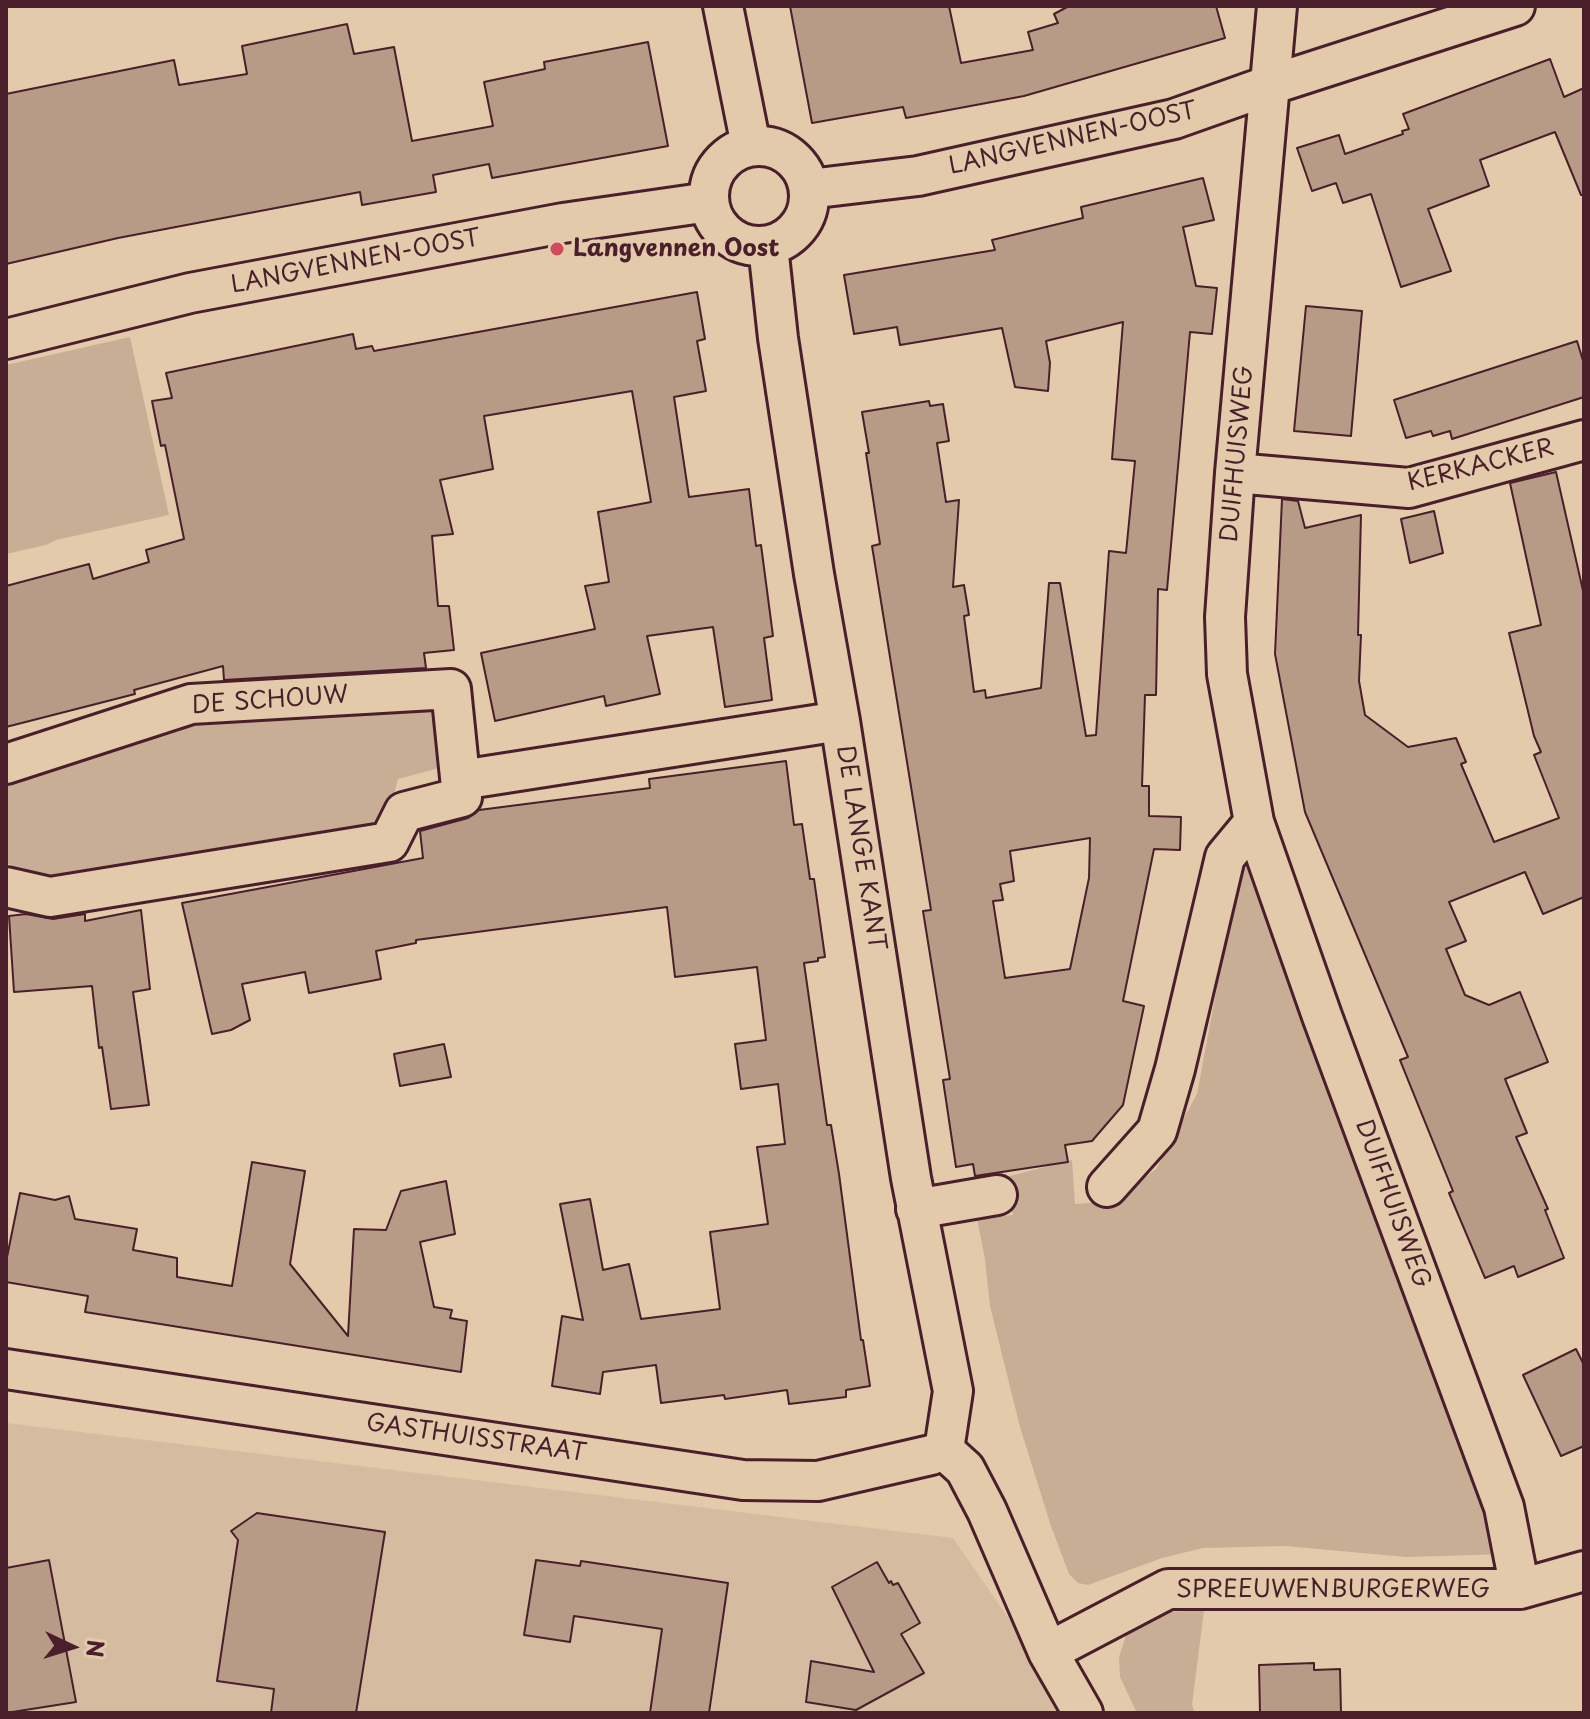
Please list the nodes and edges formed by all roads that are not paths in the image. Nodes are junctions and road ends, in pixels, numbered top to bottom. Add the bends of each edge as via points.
1 (723, 6) edge
2 (1277, 6) edge
3 (1515, 6) edge
4 (1270, 85) junction
5 (751, 146) junction
6 (809, 189) junction
7 (709, 202) junction
8 (768, 246) junction
9 (6, 339) edge
10 (1584, 440) edge
11 (1235, 473) junction
12 (840, 721) junction
13 (6, 764) edge
14 (461, 780) junction
15 (1254, 822) junction
16 (6, 887) edge
17 (1107, 1187) dead end
18 (997, 1195) dead end
19 (916, 1209) junction
20 (6, 1369) edge
21 (944, 1450) junction
22 (1584, 1571) edge
23 (1520, 1589) junction
24 (1048, 1652) junction
25 (1083, 1713) edge

1 - 5 street
2 - 4 street, DUIFHUISWEG
3 - 4 street, LANGVENNEN-OOST
4 - 6 street, LANGVENNEN-OOST via 1174,119 918,176
4 - 11 street, DUIFHUISWEG
5 - 6 street via 783,152 795,161
5 - 7 street via 719,165
6 - 8 street via 801,225
7 - 8 street via 724,233 754,247
7 - 9 street, LANGVENNEN-OOST via 563,223 205,290
8 - 12 street, DE LANGE KANT
10 - 11 street, KERKACKER via 1409,488
11 - 15 street, DUIFHUISWEG via 1225,617 1227,674
12 - 14 street
12 - 19 street, DE LANGE KANT
13 - 14 street, DE SCHOUW via 191,704 451,689
14 - 16 street via 462,797 404,812 389,842 50,897
15 - 17 street via 1225,857 1157,1131
15 - 23 street, DUIFHUISWEG via 1504,1507
18 - 19 street
19 - 21 street, DE LANGE KANT via 953,1391
20 - 21 street, GASTHUISSTRAAT via 743,1480 818,1481
21 - 24 street via 965,1469
22 - 23 street, SPREEUWENBURGERWEG
23 - 24 street, SPREEUWENBURGERWEG via 1168,1589
24 - 25 street

